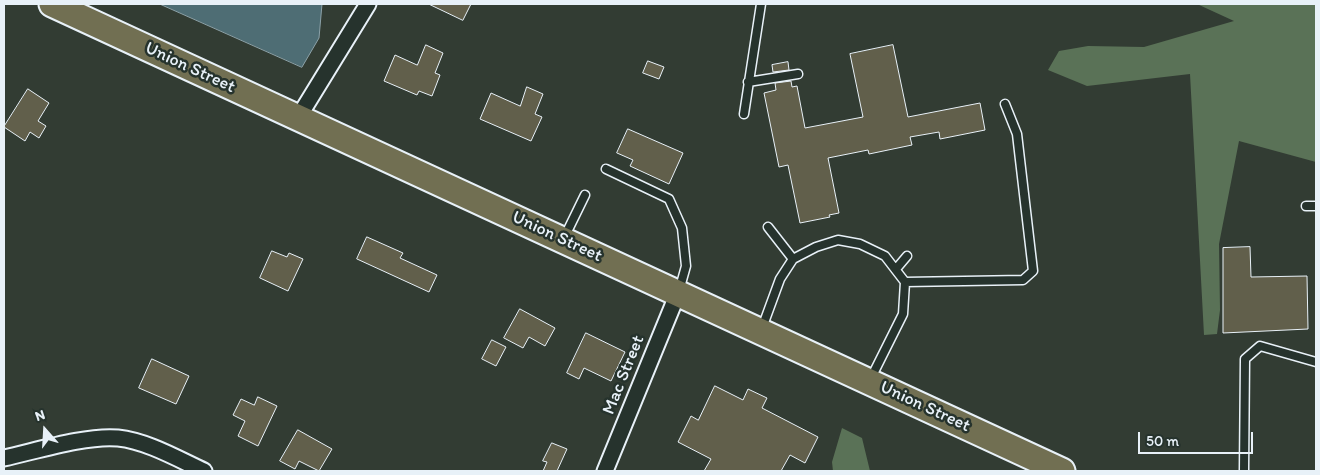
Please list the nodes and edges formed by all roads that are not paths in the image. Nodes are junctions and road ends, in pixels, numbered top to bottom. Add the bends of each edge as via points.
1 (52, 4) edge
2 (368, 4) edge
3 (761, 4) edge
4 (798, 74) dead end
5 (748, 82) junction
6 (1005, 104) dead end
7 (744, 114) dead end
8 (298, 118) junction
9 (606, 168) dead end
10 (585, 195) dead end
11 (1306, 206) dead end
12 (1316, 206) edge
13 (768, 227) dead end
14 (563, 240) junction
15 (907, 256) dead end
16 (793, 259) junction
17 (896, 270) junction
18 (905, 282) junction
19 (678, 293) junction
20 (760, 331) junction
21 (1316, 362) edge
22 (870, 382) junction
23 (4, 458) edge
24 (204, 471) edge
25 (605, 471) edge
26 (1062, 471) edge
27 (1244, 471) edge

1 - 8 main road, Union Street
2 - 8 street
3 - 5 lane
4 - 5 lane
5 - 7 lane
6 - 18 lane via 1017,134 1033,271 1023,280
8 - 14 main road, Union Street
9 - 19 lane via 669,199 682,228 686,266
10 - 14 lane
11 - 12 lane
13 - 16 lane
14 - 19 main road, Union Street
15 - 17 lane
16 - 17 lane via 838,240 860,244 885,256
16 - 20 lane via 780,279
17 - 18 lane
18 - 22 lane via 903,314
19 - 20 main road, Union Street
19 - 25 street, Mac Street
20 - 22 main road, Union Street
21 - 27 lane via 1260,346 1245,359
22 - 26 main road, Union Street
23 - 24 street via 92,439 117,438 138,442

